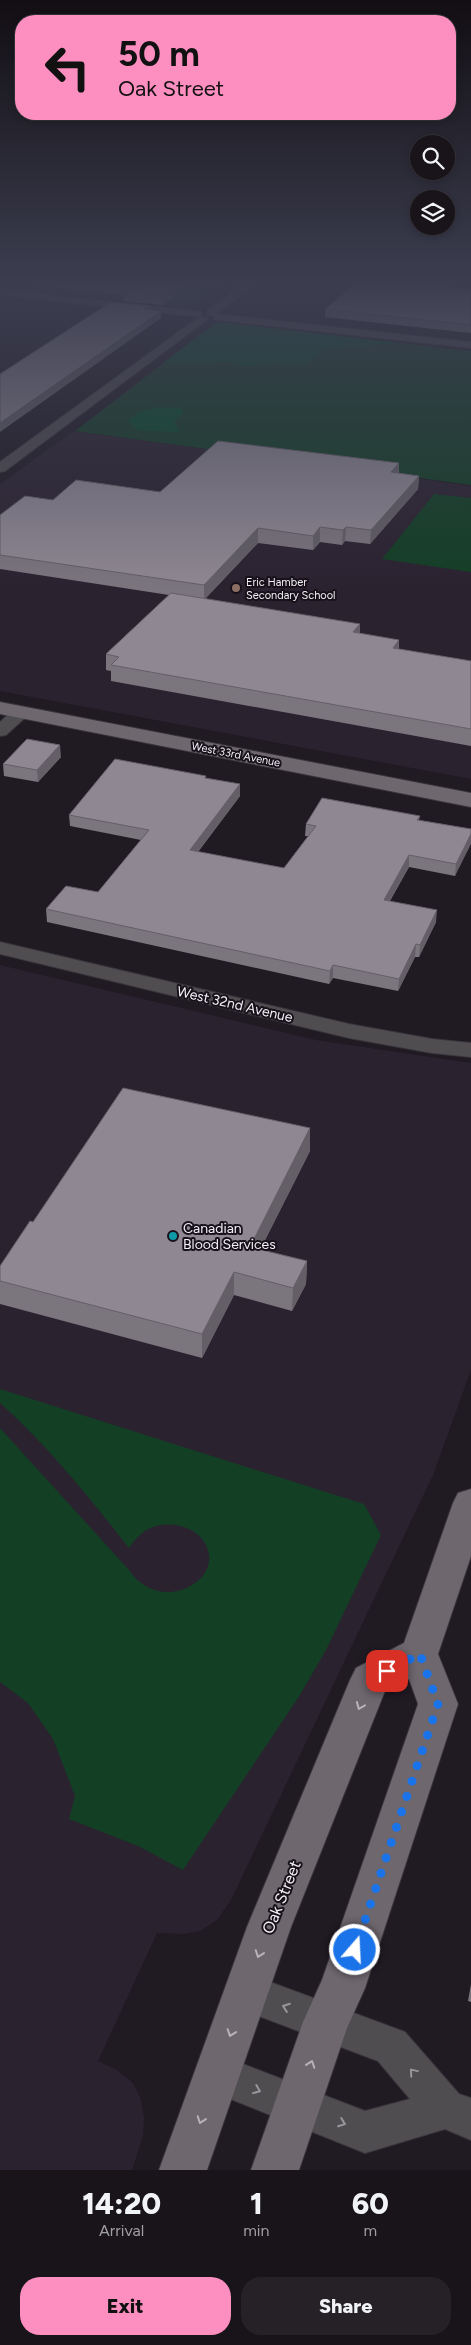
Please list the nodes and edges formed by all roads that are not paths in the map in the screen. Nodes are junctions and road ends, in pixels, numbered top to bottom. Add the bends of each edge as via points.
1 (110, 387) edge
2 (5, 448) dead end
3 (24, 451) junction
4 (0, 468) edge
5 (0, 708) edge
6 (20, 712) junction
7 (0, 731) edge
8 (471, 800) edge
9 (0, 948) edge
10 (471, 1050) edge
11 (471, 1504) edge
12 (420, 1654) junction
13 (246, 1992) junction
14 (326, 2022) junction
15 (217, 2074) junction
16 (297, 2106) junction
17 (458, 2114) edge
18 (183, 2170) edge
19 (275, 2170) edge

1 - 3 street
2 - 3 street
3 - 4 street
5 - 6 main road, West 33rd Avenue
6 - 7 street
6 - 8 main road, West 33rd Avenue
9 - 10 street, West 32nd Avenue via 349,1031
11 - 12 main road
12 -> 13 main road, Oak Street via 370,1680 269,1926
12 - 14 main road via 438,1704 342,1988
14 -> 13 street
13 -> 15 main road, Oak Street
16 -> 14 main road
17 -> 14 street via 391,2046
15 -> 16 street
15 -> 18 main road, Oak Street
16 -> 17 street via 365,2132
16 - 19 main road

